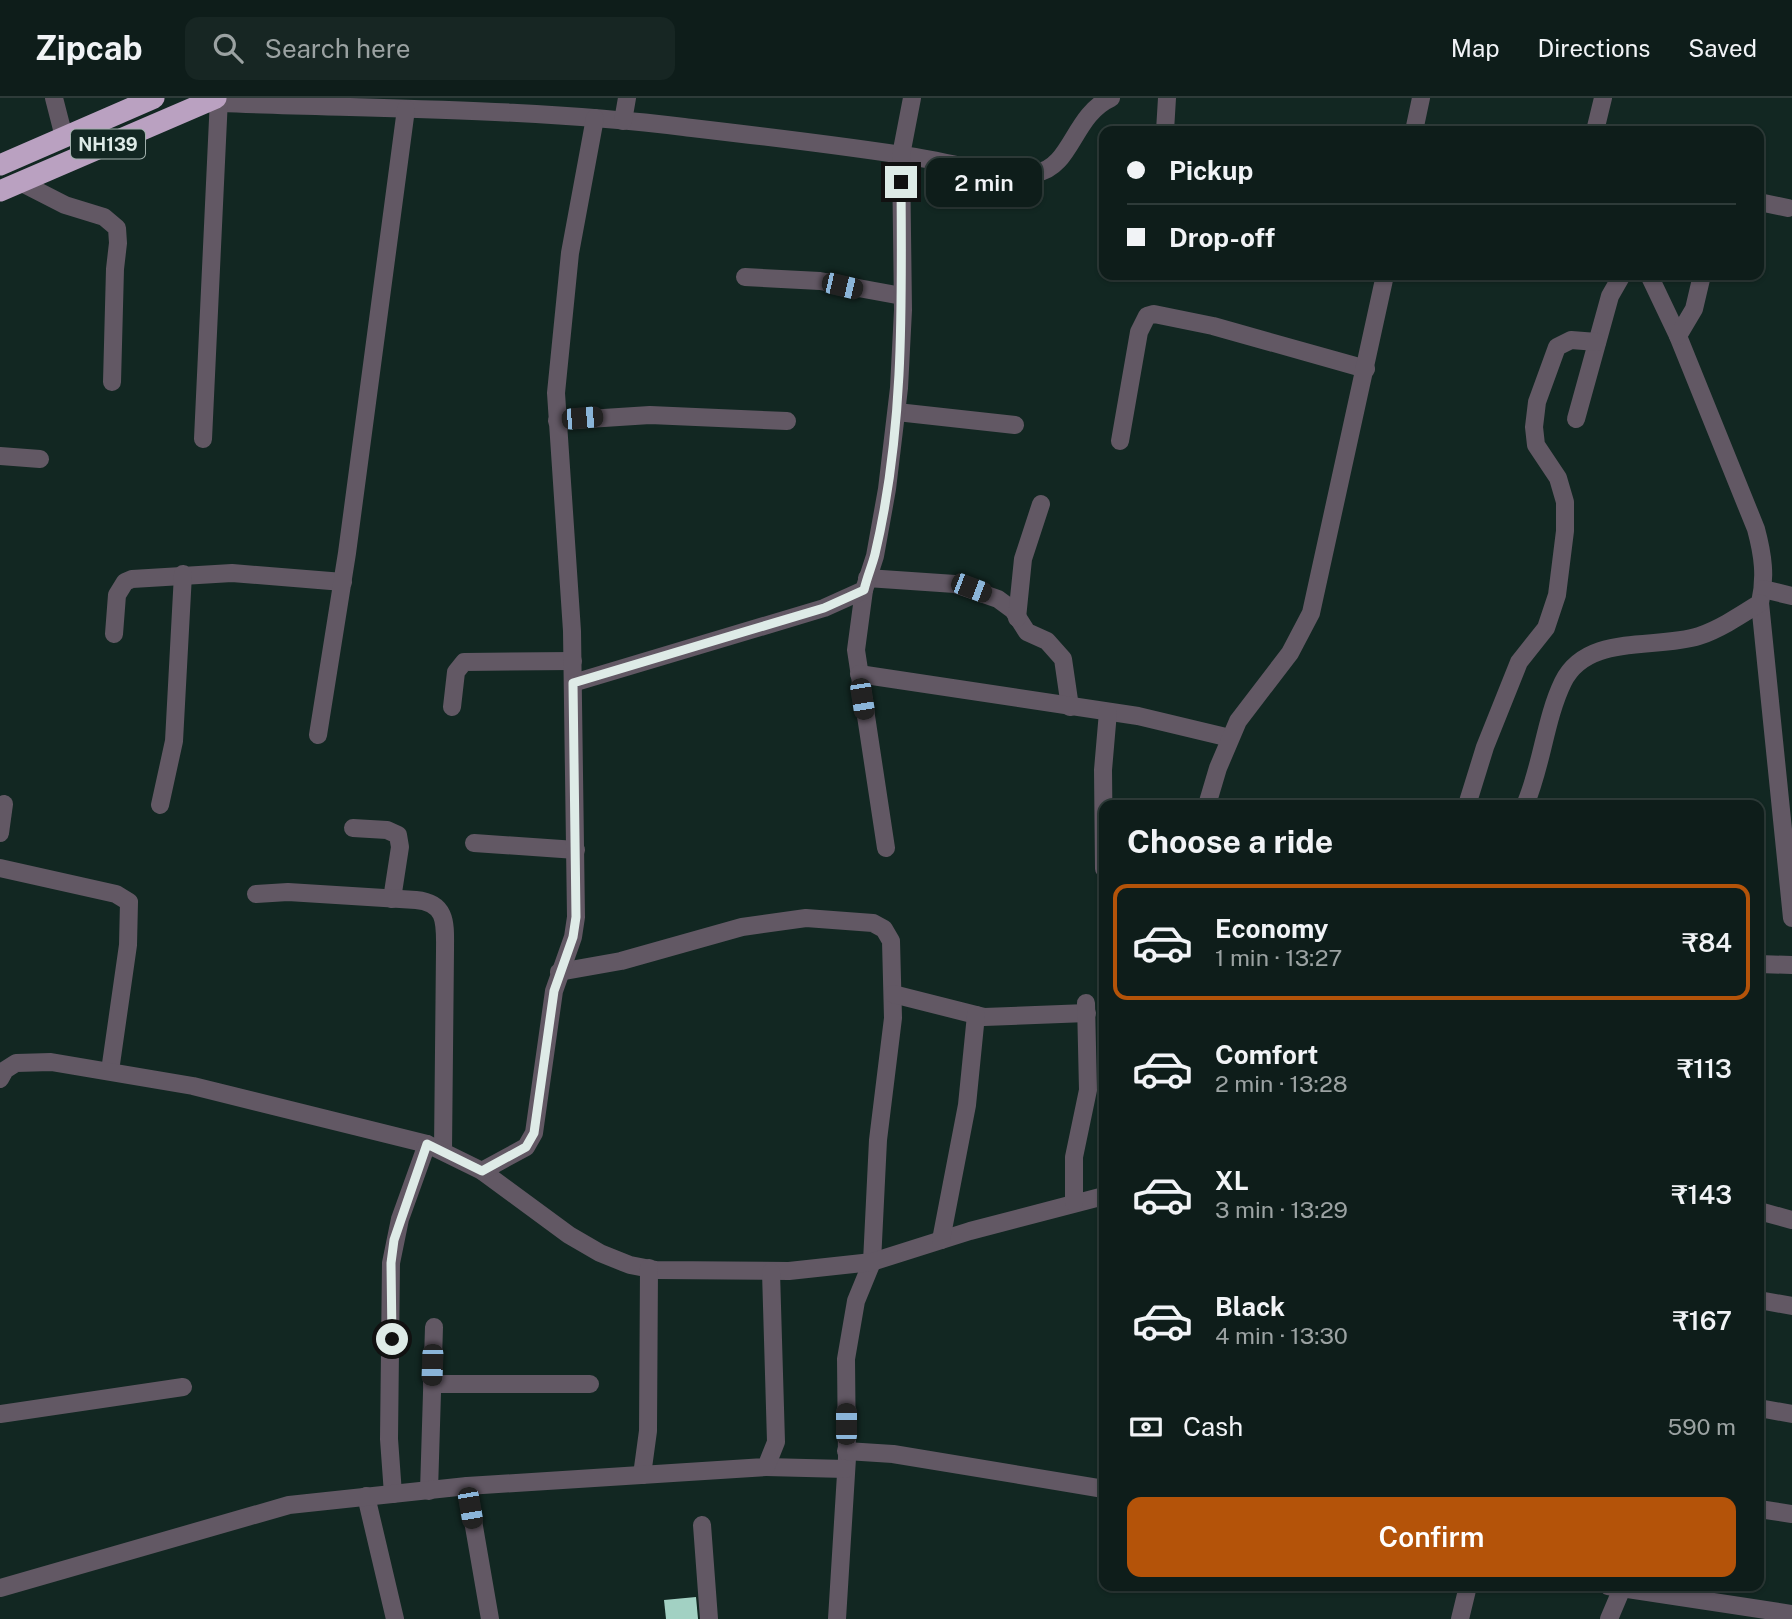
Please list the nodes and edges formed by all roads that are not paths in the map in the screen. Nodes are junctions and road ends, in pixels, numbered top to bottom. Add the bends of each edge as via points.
1 (54, 98) edge
2 (64, 98) edge
3 (153, 98) edge
4 (626, 98) edge
5 (912, 98) edge
6 (1111, 98) edge
7 (1167, 98) edge
8 (1421, 98) edge
9 (1604, 98) edge
10 (218, 100) edge
11 (406, 109) junction
12 (595, 118) junction
13 (624, 121) junction
14 (1165, 126) edge
15 (1416, 126) edge
16 (1596, 126) edge
17 (66, 136) junction
18 (901, 155) junction
19 (0, 165) edge
20 (20, 182) junction
21 (0, 191) edge
22 (1764, 203) edge
23 (1788, 208) dead end
24 (745, 277) dead end
25 (1384, 280) edge
26 (1619, 280) edge
27 (1650, 280) edge
28 (1701, 280) edge
29 (902, 296) junction
30 (1678, 336) junction
31 (1597, 342) junction
32 (1366, 369) junction
33 (112, 382) dead end
34 (897, 412) junction
35 (1576, 419) dead end
36 (556, 421) junction
37 (787, 421) dead end
38 (1015, 425) dead end
39 (204, 439) dead end
40 (1120, 441) dead end
41 (0, 456) edge
42 (40, 459) dead end
43 (1041, 503) dead end
44 (183, 574) junction
45 (343, 582) junction
46 (865, 584) junction
47 (1762, 596) junction
48 (1792, 596) edge
49 (1017, 618) junction
50 (114, 634) dead end
51 (573, 660) junction
52 (859, 674) junction
53 (573, 683) junction
54 (1070, 707) junction
55 (452, 708) dead end
56 (1108, 712) junction
57 (318, 736) dead end
58 (1230, 738) junction
59 (1785, 779) edge
60 (1103, 800) edge
61 (1209, 800) edge
62 (1469, 800) edge
63 (1527, 800) edge
64 (4, 804) dead end
65 (160, 805) dead end
66 (353, 828) dead end
67 (0, 833) edge
68 (474, 843) dead end
69 (886, 848) dead end
70 (576, 850) junction
71 (0, 868) edge
72 (256, 894) dead end
73 (392, 899) junction
74 (1792, 918) edge
75 (1764, 964) edge
76 (1792, 965) edge
77 (559, 972) junction
78 (893, 994) junction
79 (976, 1015) junction
80 (110, 1071) junction
81 (0, 1079) edge
82 (435, 1147) junction
83 (482, 1171) junction
84 (1099, 1197) edge
85 (1074, 1203) junction
86 (1764, 1212) edge
87 (1792, 1220) edge
88 (942, 1240) junction
89 (872, 1262) junction
90 (649, 1268) junction
91 (771, 1272) junction
92 (1764, 1301) edge
93 (1792, 1306) edge
94 (433, 1327) dead end
95 (432, 1384) junction
96 (590, 1384) dead end
97 (183, 1387) dead end
98 (1764, 1409) edge
99 (0, 1414) edge
100 (1792, 1414) edge
101 (846, 1460) junction
102 (766, 1467) junction
103 (642, 1475) junction
104 (467, 1486) junction
105 (1099, 1488) edge
106 (429, 1491) junction
107 (393, 1494) junction
108 (366, 1496) junction
109 (1764, 1510) edge
110 (1792, 1514) edge
111 (702, 1525) dead end
112 (0, 1588) edge
113 (1467, 1591) edge
114 (1617, 1591) edge
115 (1650, 1591) edge
116 (1707, 1600) junction
117 (1792, 1614) edge
118 (395, 1619) edge
119 (490, 1619) edge
120 (709, 1619) edge
121 (837, 1619) edge
122 (1460, 1619) edge
123 (1609, 1619) edge
124 (1703, 1619) edge

1 - 17 street
2 - 17 street
3 - 17 highway, NH139
4 - 13 street
5 - 18 street
6 - 18 street via 1086,116 1060,160 1037,173
7 - 14 street
8 - 15 street
9 - 16 street
10 - 11 street
10 - 20 highway, NH139
10 - 39 street
11 - 12 street
11 - 45 street
12 - 13 street
12 - 36 street via 564,304
13 - 18 street
17 - 19 highway, NH139
18 - 29 street
20 - 21 highway, NH139
20 - 33 street via 65,205 104,217 117,228
22 - 23 street
24 - 29 street via 820,281
25 - 32 street
26 - 31 street
27 - 30 street
28 - 30 street via 1694,309
29 - 34 street
30 - 47 street via 1756,529 1764,569
31 - 35 street
31 - 62 street via 1571,340 1557,347 1537,402 1536,445 1558,478 1565,502 1557,595 1546,628 1514,674
32 - 40 street via 1154,313 1147,316 1139,332
32 - 58 street via 1311,613 1290,653 1247,707
34 - 38 street
34 - 46 street via 875,556
36 - 37 street via 650,415
36 - 51 street
41 - 42 street
43 - 49 street via 1023,559
44 - 45 street
44 - 50 street via 125,582 117,595
44 - 65 street via 174,741
45 - 57 street
46 - 49 street via 936,582 971,588 998,599
46 - 52 street via 856,650
46 - 53 street via 824,608
47 - 48 street
47 - 59 street
47 - 63 street via 1699,636 1608,649 1574,666 1563,682
49 - 54 street via 1027,632 1047,641 1063,659
51 - 53 street
51 - 55 street via 464,662 456,673
52 - 54 street
52 - 69 street
53 - 70 street
54 - 56 street
56 - 58 street
56 - 60 street
58 - 61 street
59 - 74 street
64 - 67 street
66 - 73 street via 398,835
68 - 70 street
70 - 77 street via 576,917
71 - 80 street via 116,894 129,902 128,945
72 - 73 street
73 - 82 street via 429,901 440,908 444,918
75 - 76 street
77 - 78 street via 621,961 742,927 806,918 836,919 873,923 884,929 893,957
77 - 83 street via 534,1133 526,1147
78 - 79 street
78 - 89 street via 878,1140
79 - 85 street via 1014,1017 1087,1008 1087,1090 1074,1157
79 - 88 street via 966,1116
80 - 81 street via 34,1061 16,1063
80 - 82 street via 230,1094
82 - 83 street
82 - 107 street via 400,1219 391,1263
83 - 90 street via 569,1235 600,1253
84 - 85 street
85 - 88 street
86 - 87 street
88 - 89 street
89 - 91 street
89 - 101 street via 856,1301 846,1359
90 - 91 street
90 - 103 street via 648,1430
91 - 102 street via 776,1442
92 - 93 street
94 - 95 street
95 - 96 street
95 - 106 street
97 - 99 street
98 - 100 street
101 - 102 street
101 - 105 street via 894,1454
101 - 121 street
102 - 103 street
103 - 104 street
104 - 106 street
104 - 119 street
106 - 107 street
107 - 108 street
108 - 112 street via 264,1511
108 - 118 street
109 - 110 street
111 - 120 street
113 - 122 street
114 - 123 street
115 - 116 street
116 - 117 street
116 - 124 street

